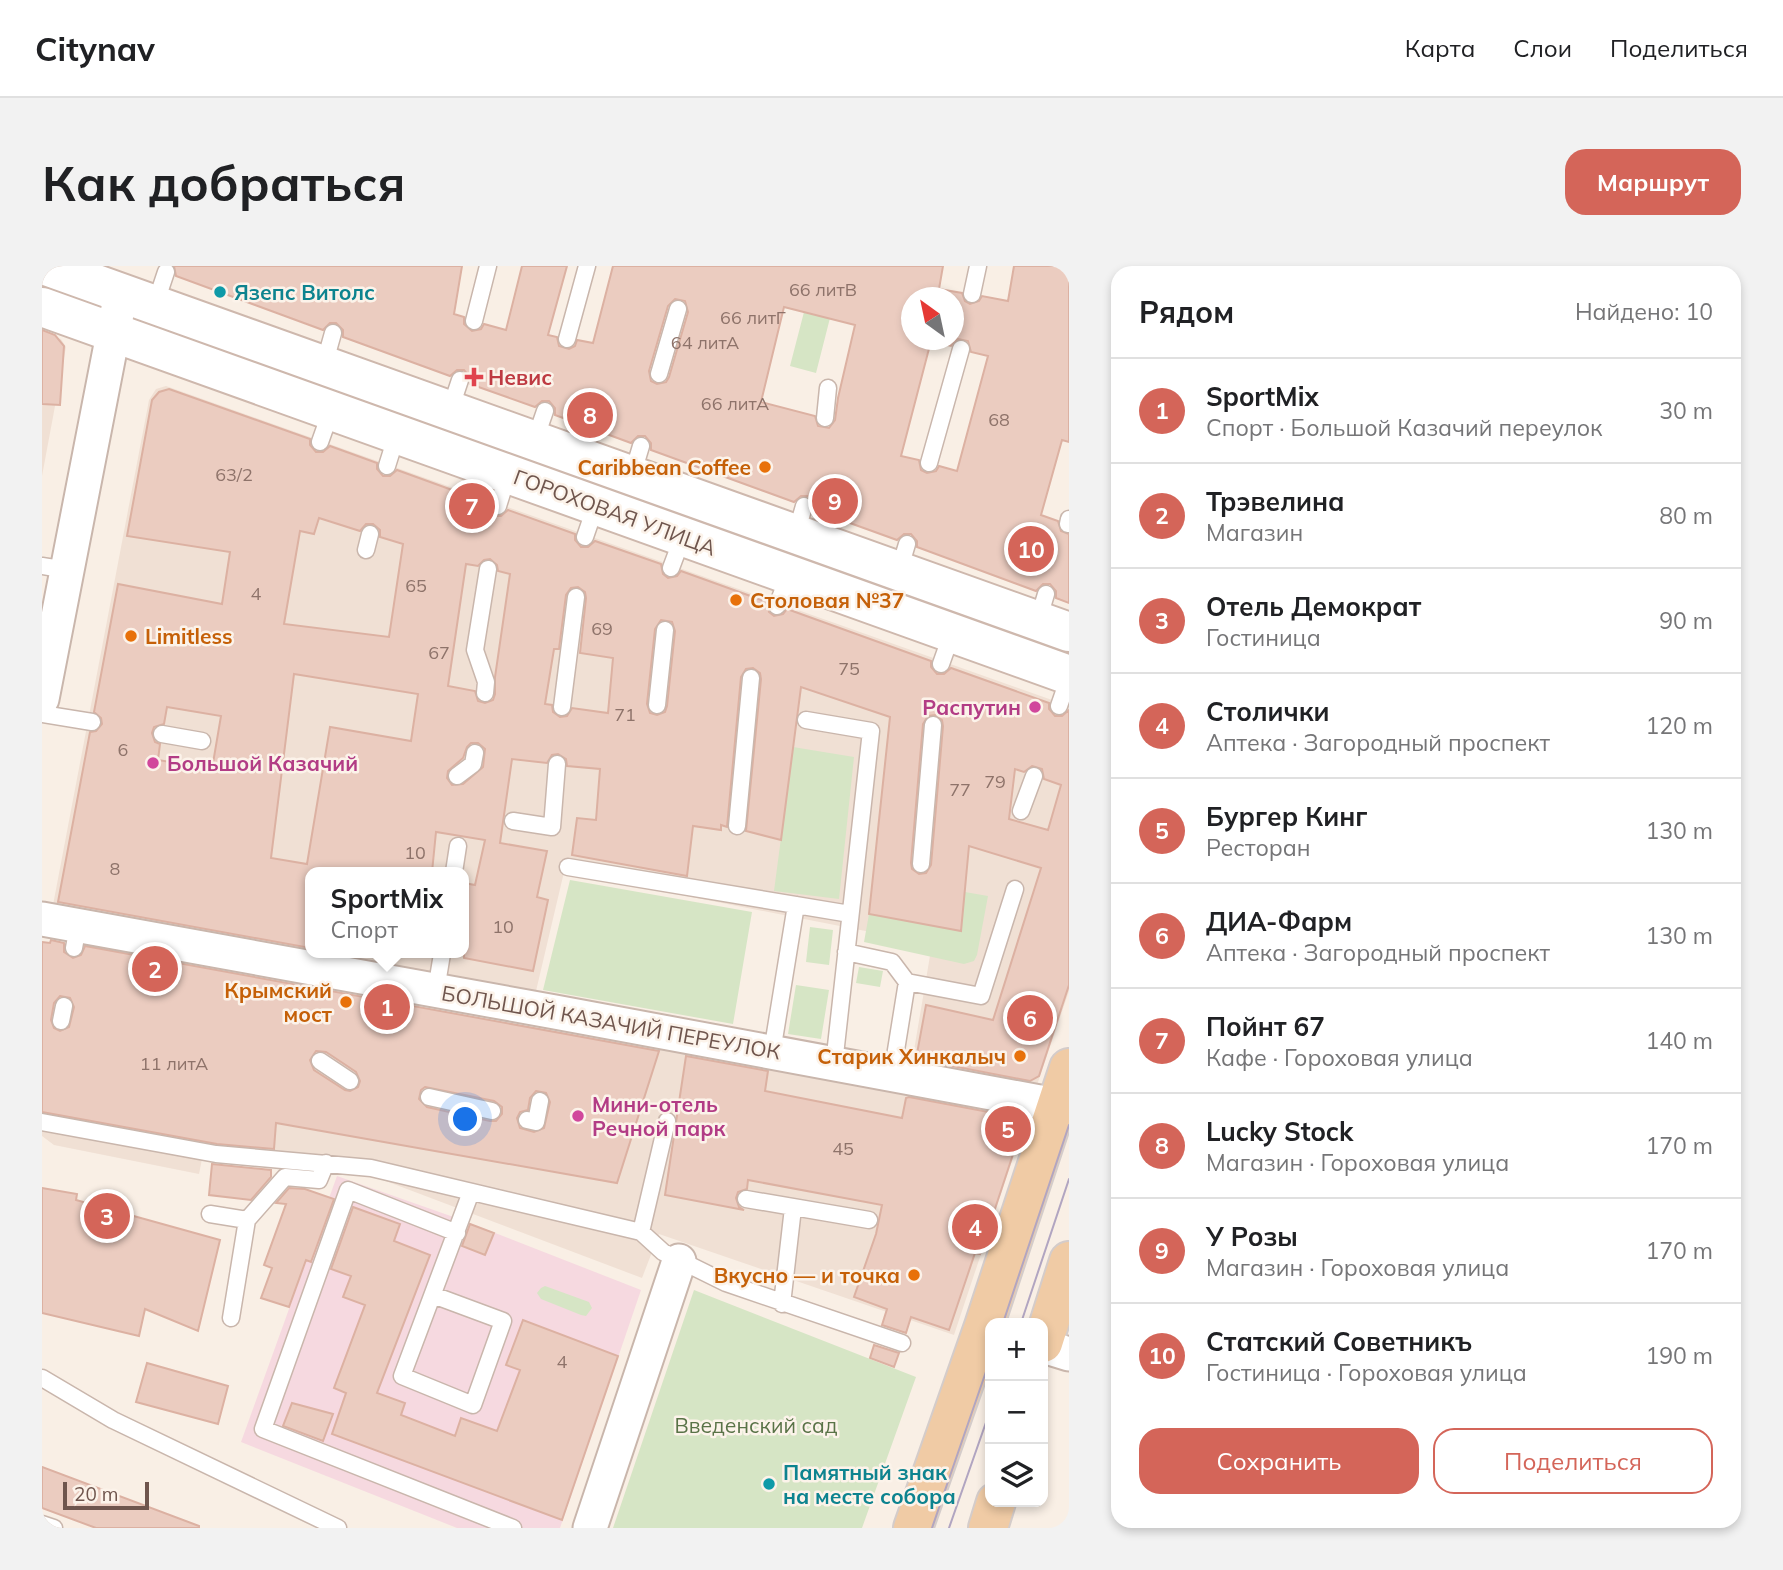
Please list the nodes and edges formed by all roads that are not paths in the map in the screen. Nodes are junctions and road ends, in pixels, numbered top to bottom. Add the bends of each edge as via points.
1 (488, 266) edge
2 (587, 266) edge
3 (978, 266) edge
4 (49, 267) edge
5 (147, 290) junction
6 (972, 295) dead end
7 (42, 307) edge
8 (678, 309) dead end
9 (474, 321) dead end
10 (112, 332) junction
11 (567, 339) dead end
12 (961, 350) edge
13 (659, 374) dead end
14 (333, 387) junction
15 (828, 388) dead end
16 (825, 418) dead end
17 (929, 463) dead end
18 (370, 534) dead end
19 (366, 550) dead end
20 (54, 568) edge
21 (488, 569) dead end
22 (576, 597) dead end
23 (1051, 616) edge
24 (665, 630) dead end
25 (751, 678) dead end
26 (1066, 686) edge
27 (485, 693) dead end
28 (42, 699) edge
29 (657, 705) dead end
30 (562, 707) dead end
31 (42, 714) edge
32 (806, 720) dead end
33 (92, 722) dead end
34 (933, 725) dead end
35 (162, 734) dead end
36 (202, 741) dead end
37 (475, 753) dead end
38 (557, 764) dead end
39 (457, 776) dead end
40 (1034, 776) dead end
41 (1021, 811) dead end
42 (513, 821) dead end
43 (737, 827) dead end
44 (458, 846) dead end
45 (921, 864) dead end
46 (455, 867) edge
47 (568, 867) dead end
48 (1015, 889) dead end
49 (796, 905) junction
50 (850, 914) junction
51 (42, 919) edge
52 (846, 952) junction
53 (441, 958) edge
54 (907, 982) junction
55 (436, 990) junction
56 (772, 1052) junction
57 (320, 1061) dead end
58 (834, 1064) junction
59 (1069, 1068) edge
60 (892, 1074) junction
61 (350, 1081) dead end
62 (429, 1097) dead end
63 (540, 1101) dead end
64 (1063, 1107) edge
65 (492, 1111) dead end
66 (527, 1120) dead end
67 (667, 1121) dead end
68 (42, 1122) edge
69 (326, 1163) junction
70 (471, 1192) junction
71 (746, 1199) dead end
72 (793, 1208) junction
73 (210, 1214) dead end
74 (247, 1220) junction
75 (869, 1220) dead end
76 (641, 1232) junction
77 (457, 1233) junction
78 (679, 1261) junction
79 (1069, 1261) edge
80 (433, 1295) junction
81 (782, 1304) junction
82 (230, 1318) dead end
83 (990, 1318) edge
84 (1048, 1329) edge
85 (985, 1332) edge
86 (902, 1343) dead end
87 (1048, 1347) edge
88 (1069, 1354) edge
89 (42, 1378) edge
90 (994, 1507) edge
91 (42, 1524) edge
92 (54, 1528) edge
93 (338, 1528) edge
94 (513, 1528) edge
95 (590, 1528) edge
96 (913, 1528) edge
97 (988, 1528) edge

1 - 9 lane
2 - 11 lane
3 - 6 lane
4 - 5 main road, ГОРОХОВАЯ УЛИЦА
5 - 10 street
5 - 14 main road, ГОРОХОВАЯ УЛИЦА
7 - 10 main road, ГОРОХОВАЯ УЛИЦА
8 - 13 lane
10 - 14 main road, ГОРОХОВАЯ УЛИЦА
10 - 20 street
12 - 17 lane
14 - 23 main road, ГОРОХОВАЯ УЛИЦА via 455,395
14 - 26 main road, ГОРОХОВАЯ УЛИЦА via 392,450 946,648
15 - 16 lane
18 - 19 lane
20 - 28 street
21 - 27 lane via 475,650
22 - 30 lane
24 - 29 lane
25 - 43 lane
31 - 33 lane
32 - 50 lane via 871,731
34 - 45 lane
35 - 36 lane
37 - 39 lane via 473,764
38 - 42 lane via 552,827
40 - 41 lane
44 - 46 lane
47 - 49 lane
48 - 54 lane via 981,996
49 - 50 lane
49 - 56 lane
50 - 52 lane
51 - 55 street, БОЛЬШОЙ КАЗАЧИЙ ПЕРЕУЛОК via 76,937
52 - 54 lane via 892,962
52 - 58 lane
53 - 55 lane
54 - 60 lane
55 - 56 street, БОЛЬШОЙ КАЗАЧИЙ ПЕРЕУЛОК via 681,1043
56 - 58 street, БОЛЬШОЙ КАЗАЧИЙ ПЕРЕУЛОК
57 - 61 lane
58 - 60 street, БОЛЬШОЙ КАЗАЧИЙ ПЕРЕУЛОК
59 - 64 main road
60 - 64 street, БОЛЬШОЙ КАЗАЧИЙ ПЕРЕУЛОК
62 - 65 lane
63 - 66 lane via 536,1122
64 - 83 main road
67 - 76 lane via 660,1184
68 - 69 lane via 216,1154
69 - 70 lane via 371,1168
69 - 74 lane via 319,1180 285,1177
70 - 76 lane
70 - 77 lane
71 - 72 lane
72 - 75 lane
72 - 81 lane
73 - 74 lane
74 - 82 lane
76 - 78 lane
77 - 80 lane
77 - 94 lane via 348,1190 263,1429
78 - 81 lane
78 - 95 street
79 - 84 main road
80 - 80 lane via 402,1376 473,1405 503,1321
81 - 86 lane
85 - 96 main road
87 - 88 street
89 - 93 lane via 113,1420
90 - 97 main road
91 - 92 lane

